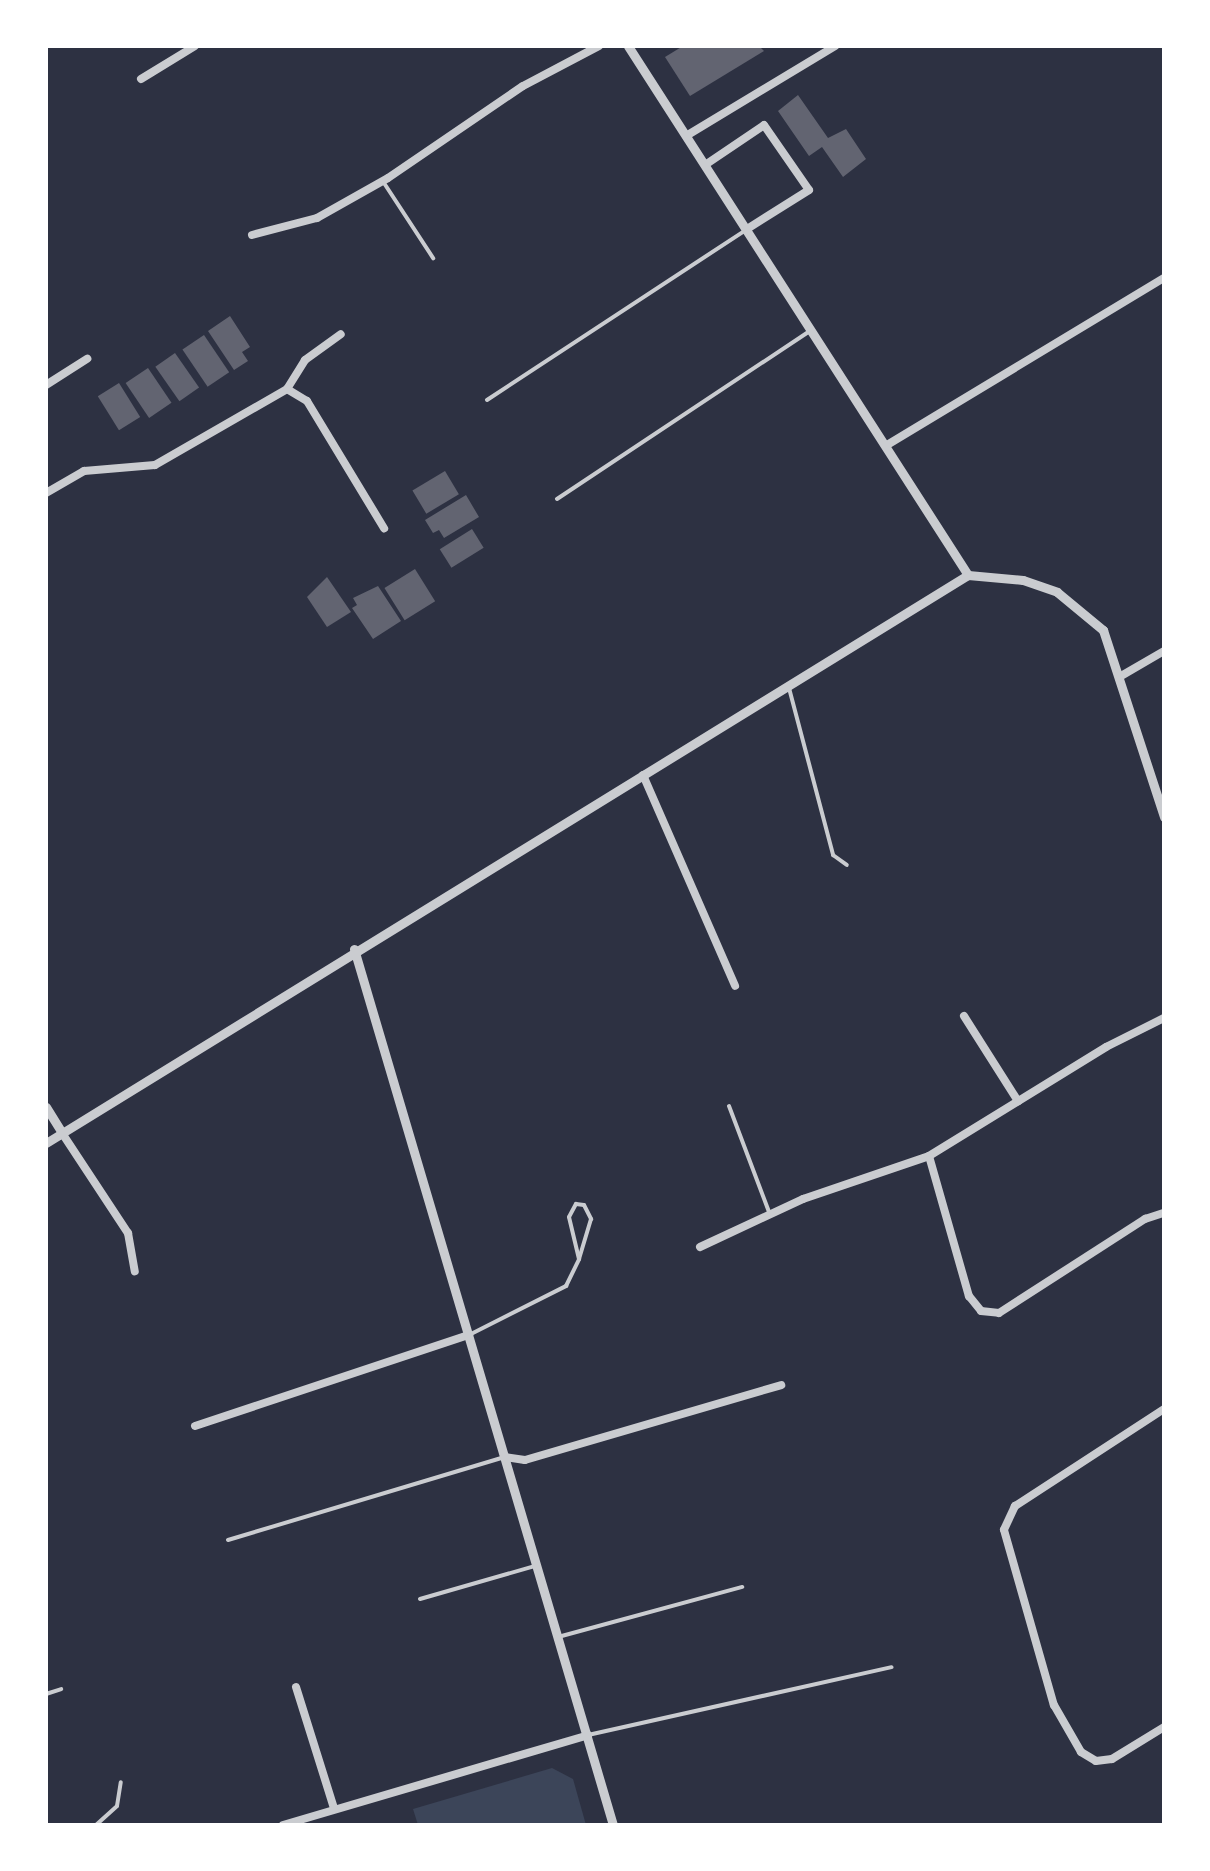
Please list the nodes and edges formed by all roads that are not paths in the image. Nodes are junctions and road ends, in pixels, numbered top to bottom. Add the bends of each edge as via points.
1 (195, 46) edge
2 (599, 46) edge
3 (628, 46) edge
4 (835, 46) edge
5 (141, 79) dead end
6 (686, 136) junction
7 (705, 165) junction
8 (383, 180) junction
9 (747, 229) junction
10 (252, 235) dead end
11 (433, 258) dead end
12 (1164, 278) edge
13 (812, 330) junction
14 (341, 334) dead end
15 (87, 359) dead end
16 (46, 385) edge
17 (287, 389) junction
18 (487, 400) dead end
19 (887, 445) junction
20 (46, 493) edge
21 (557, 499) dead end
22 (384, 528) dead end
23 (968, 575) junction
24 (1164, 651) edge
25 (1121, 676) junction
26 (788, 686) junction
27 (643, 775) junction
28 (1164, 817) edge
29 (847, 865) dead end
30 (354, 949) junction
31 (735, 986) dead end
32 (964, 1016) dead end
33 (1164, 1018) edge
34 (1018, 1101) junction
35 (729, 1106) dead end
36 (46, 1107) edge
37 (62, 1133) junction
38 (46, 1143) edge
39 (929, 1156) junction
40 (1164, 1213) edge
41 (770, 1215) junction
42 (700, 1247) dead end
43 (579, 1259) junction
44 (135, 1271) dead end
45 (469, 1335) junction
46 (781, 1385) dead end
47 (1164, 1409) edge
48 (195, 1426) dead end
49 (504, 1457) junction
50 (228, 1540) dead end
51 (537, 1565) junction
52 (742, 1587) dead end
53 (420, 1599) dead end
54 (558, 1637) junction
55 (891, 1667) dead end
56 (296, 1687) dead end
57 (61, 1689) dead end
58 (46, 1694) edge
59 (1164, 1727) edge
60 (588, 1735) junction
61 (121, 1782) dead end
62 (334, 1808) junction
63 (96, 1825) edge
64 (283, 1825) edge
65 (613, 1825) edge

1 - 5 street
2 - 8 street via 523,86
3 - 6 street
4 - 6 street
6 - 7 street
7 - 9 street
7 - 9 street via 764,125 809,190
8 - 10 street via 317,218
8 - 11 lane
9 - 13 street
9 - 18 lane
12 - 19 street
13 - 19 street
13 - 21 lane
14 - 17 street via 305,360
15 - 16 street
17 - 20 street via 155,465 84,471
17 - 22 street via 307,401
19 - 23 street
23 - 25 street via 1023,580 1057,592 1103,630
23 - 26 street
24 - 25 street
25 - 28 street
26 - 27 street
26 - 29 lane via 833,855
27 - 30 street
27 - 31 street
30 - 37 street
30 - 45 street
32 - 34 street
33 - 34 street
34 - 39 street
35 - 41 lane
36 - 37 street
37 - 38 street
37 - 44 street via 128,1233
39 - 40 street via 969,1296 981,1311 999,1313 1145,1219
39 - 41 street
41 - 42 street
43 - 43 lane via 569,1217 576,1204 584,1205 591,1219
43 - 45 lane via 575,1273 559,1291
45 - 48 street
45 - 49 street
46 - 49 street via 525,1460
47 - 59 street via 1007,1514 1004,1530 1054,1705 1081,1752 1096,1761 1119,1756
49 - 50 lane
49 - 51 street
51 - 53 lane
51 - 54 street
52 - 54 lane
54 - 60 street
55 - 60 lane
56 - 62 street
57 - 58 lane
60 - 62 street
60 - 65 street
61 - 63 lane via 117,1806
62 - 64 street

